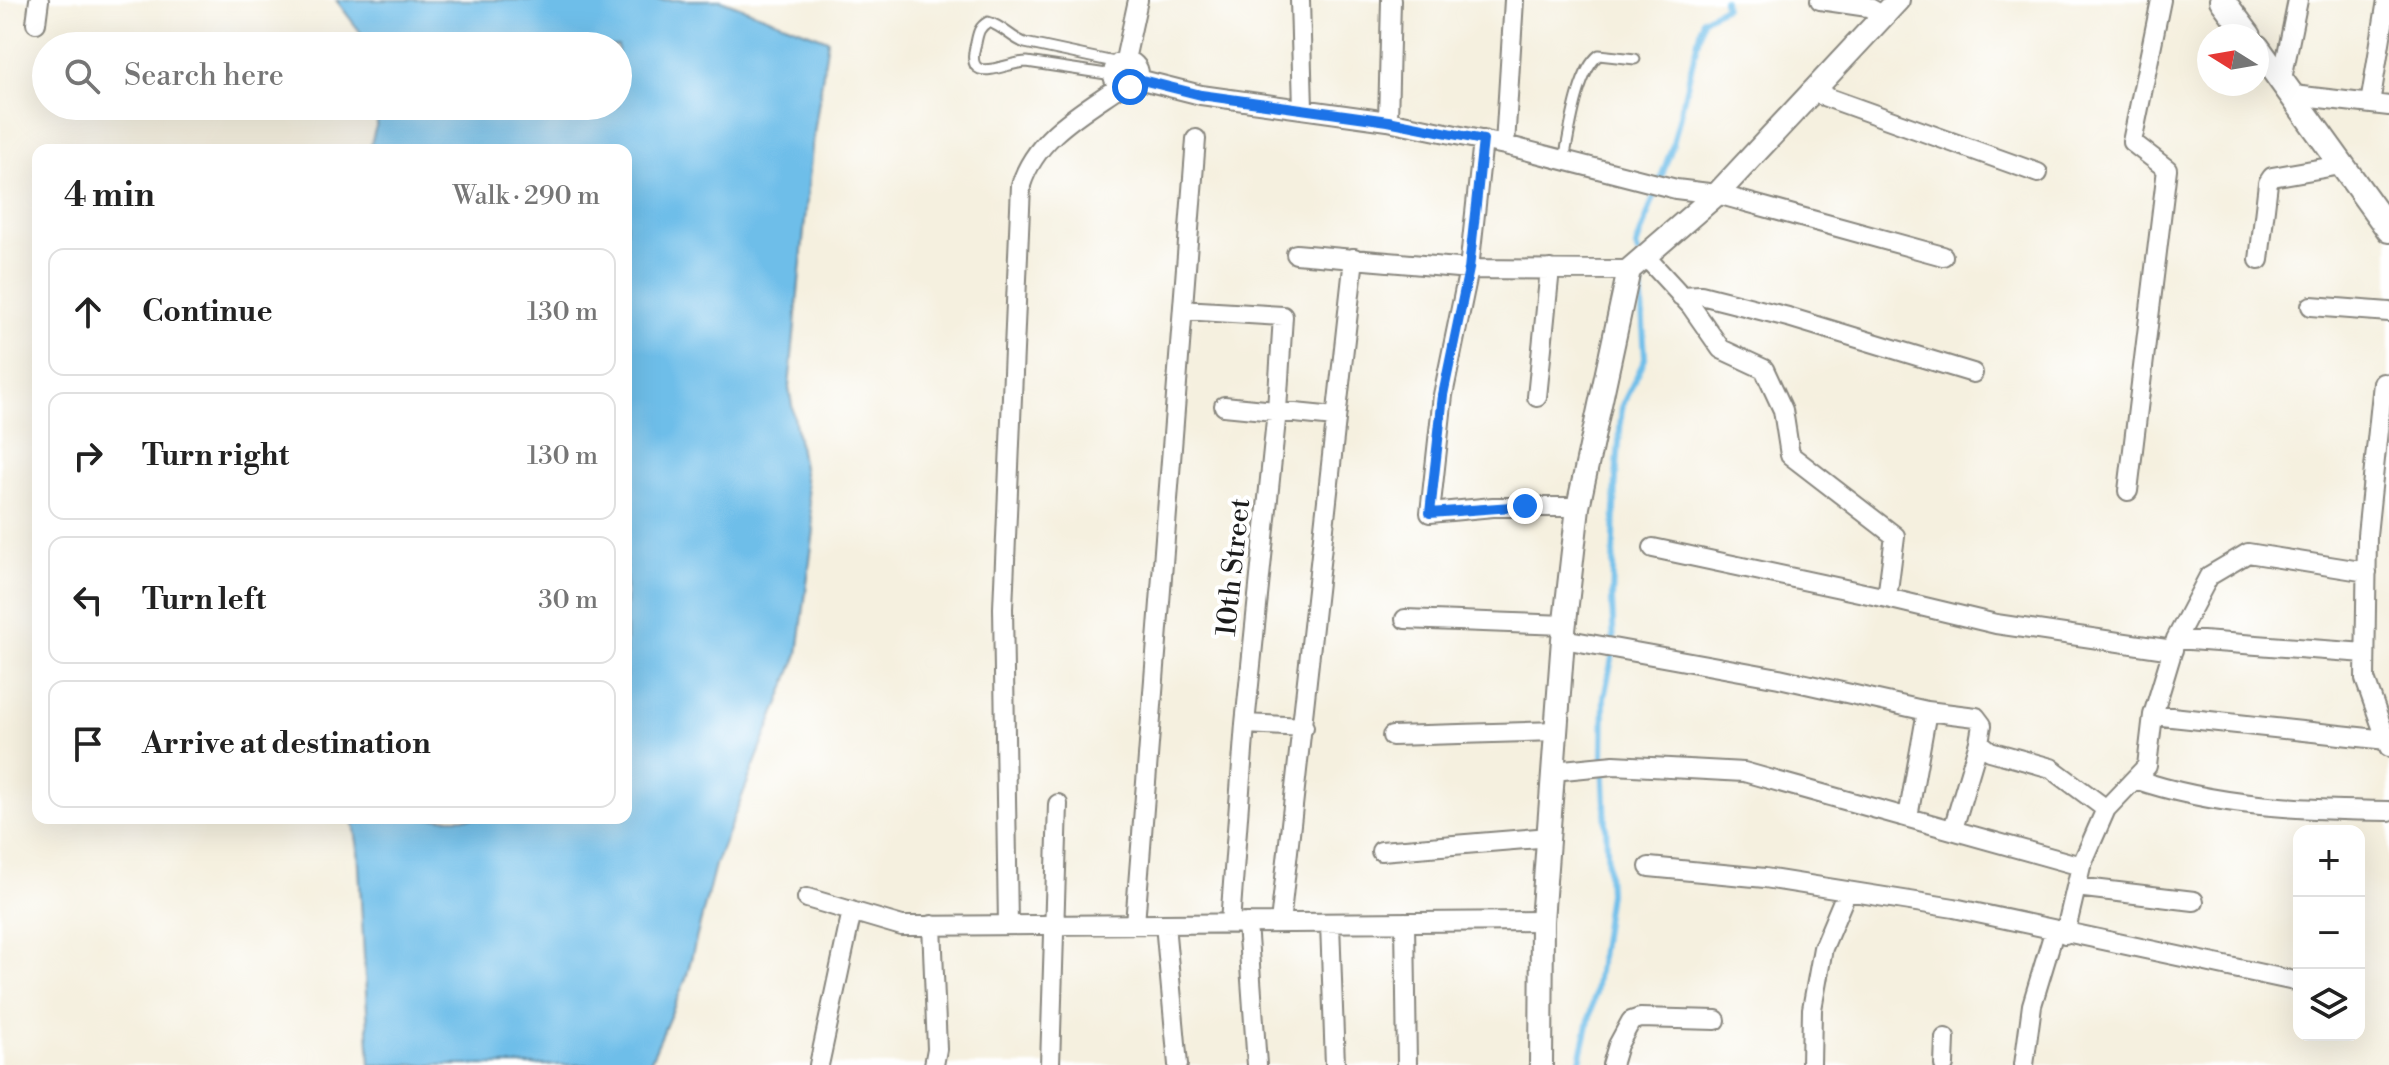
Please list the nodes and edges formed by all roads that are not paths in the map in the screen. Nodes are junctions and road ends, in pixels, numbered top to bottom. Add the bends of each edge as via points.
1 (39, 0) edge
2 (1138, 0) edge
3 (1300, 0) edge
4 (1391, 0) edge
5 (1514, 0) edge
6 (1820, 0) edge
7 (2161, 0) edge
8 (2222, 0) edge
9 (2298, 0) edge
10 (2387, 0) edge
11 (1891, 8) edge
12 (36, 23) dead end
13 (2240, 24) edge
14 (1635, 59) dead end
15 (2269, 62) edge
16 (1123, 73) junction
17 (2288, 87) junction
18 (1812, 92) junction
19 (2370, 104) junction
20 (2389, 106) edge
21 (1303, 108) junction
22 (1388, 121) junction
23 (1196, 139) dead end
24 (1483, 140) junction
25 (1505, 145) junction
26 (1564, 160) junction
27 (2341, 165) junction
28 (2038, 173) dead end
29 (1717, 194) junction
30 (2389, 230) edge
31 (1296, 254) dead end
32 (1943, 256) dead end
33 (1354, 258) junction
34 (2259, 260) dead end
35 (1637, 263) junction
36 (1469, 269) junction
37 (1550, 269) junction
38 (1681, 296) junction
39 (2311, 306) dead end
40 (1183, 310) junction
41 (2389, 312) edge
42 (1973, 373) dead end
43 (2389, 384) edge
44 (1537, 397) dead end
45 (1224, 406) dead end
46 (1277, 410) junction
47 (1335, 417) junction
48 (2128, 491) dead end
49 (1578, 507) junction
50 (1653, 548) dead end
51 (2367, 572) junction
52 (1887, 598) junction
53 (1405, 619) dead end
54 (1564, 632) junction
55 (2174, 645) junction
56 (2365, 653) junction
57 (1927, 711) junction
58 (2153, 715) junction
59 (1245, 724) junction
60 (1304, 727) junction
61 (1557, 731) junction
62 (1392, 736) dead end
63 (1979, 742) junction
64 (2388, 744) edge
65 (1553, 771) junction
66 (2135, 779) junction
67 (1058, 804) dead end
68 (2106, 809) junction
69 (2389, 811) edge
70 (1908, 817) junction
71 (1953, 829) junction
72 (1550, 837) junction
73 (1381, 851) dead end
74 (2081, 866) junction
75 (1649, 867) dead end
76 (2076, 887) junction
77 (1847, 891) junction
78 (807, 898) dead end
79 (2194, 901) dead end
80 (852, 911) junction
81 (1542, 921) junction
82 (1405, 922) junction
83 (1238, 923) junction
84 (1280, 923) junction
85 (1330, 923) junction
86 (1135, 924) junction
87 (1165, 924) junction
88 (932, 925) junction
89 (1008, 925) junction
90 (1054, 925) junction
91 (2059, 933) junction
92 (2293, 981) edge
93 (1716, 1020) dead end
94 (1945, 1038) dead end
95 (819, 1065) edge
96 (934, 1065) edge
97 (1050, 1065) edge
98 (1178, 1065) edge
99 (1257, 1065) edge
100 (1335, 1065) edge
101 (1407, 1065) edge
102 (1541, 1065) edge
103 (1612, 1065) edge
104 (1811, 1065) edge
105 (1944, 1065) edge
106 (2024, 1065) edge

1 - 12 street
2 - 16 street
3 - 21 street
4 - 22 street
5 - 25 street
6 - 11 street
7 - 48 street via 2132,142 2167,169
8 - 13 main road
9 - 17 street
10 - 19 street
11 - 18 street
14 - 26 lane via 1599,55 1591,61
15 - 17 main road
16 - 16 lane via 1027,62 988,71 978,69 972,56 980,28 988,22 1016,40
16 - 21 street via 1201,95
16 - 89 street via 1057,130 1033,157 1021,185 1003,608
17 - 19 street
17 - 27 main road
18 - 28 street
18 - 29 street
19 - 20 street
21 - 22 street
22 - 24 street
23 - 40 street
24 - 25 street
24 - 36 street
25 - 26 street
26 - 29 street via 1676,189
27 - 30 main road
27 - 34 street via 2272,177
29 - 32 street
29 - 35 street
31 - 33 street
33 - 36 street
33 - 47 street
35 - 37 street
35 - 38 street
35 - 49 street
36 - 37 street
36 - 49 street via 1443,395 1430,513
37 - 44 street
38 - 42 street via 1701,295 1788,317
38 - 52 street via 1721,349 1764,369 1783,410 1790,455 1895,536
39 - 41 street
40 - 46 street, 10th Street via 1283,316
40 - 86 street
43 - 51 street via 2383,383
45 - 46 street
46 - 47 street
46 - 59 street, 10th Street
47 - 60 street
49 - 54 street
50 - 52 street
51 - 55 street via 2248,553 2209,576
51 - 56 street
52 - 55 street via 1996,624
53 - 54 street
54 - 57 street via 1601,646
54 - 61 street
55 - 56 street
55 - 58 street
56 - 64 street via 2365,679
57 - 63 street via 1976,717 1982,725
57 - 70 street
58 - 64 street
58 - 66 street via 2147,766
59 - 60 street
59 - 83 street, 10th Street
60 - 84 street
61 - 62 street
61 - 65 street
63 - 68 street via 1990,751 2051,768
63 - 71 street
65 - 70 street via 1614,765 1744,772
65 - 72 street
66 - 68 street
66 - 69 street via 2241,802
67 - 90 street
68 - 74 street
70 - 71 street
71 - 74 street
72 - 73 street
72 - 81 street
74 - 76 street
75 - 77 street
76 - 79 street
76 - 91 street
77 - 91 street via 1954,908
77 - 104 street via 1823,948 1812,1009
78 - 80 street
80 - 88 street via 902,926
80 - 95 street
81 - 82 street
81 - 102 street
82 - 85 street
82 - 101 street
83 - 84 street
83 - 87 street
83 - 99 street, 10th Street
84 - 85 street
85 - 100 street
86 - 87 street
86 - 90 street
87 - 98 street
88 - 89 street
88 - 96 street
89 - 90 street
90 - 97 street
91 - 92 street
91 - 106 street via 2032,1005
93 - 103 street via 1631,1021
94 - 105 street

